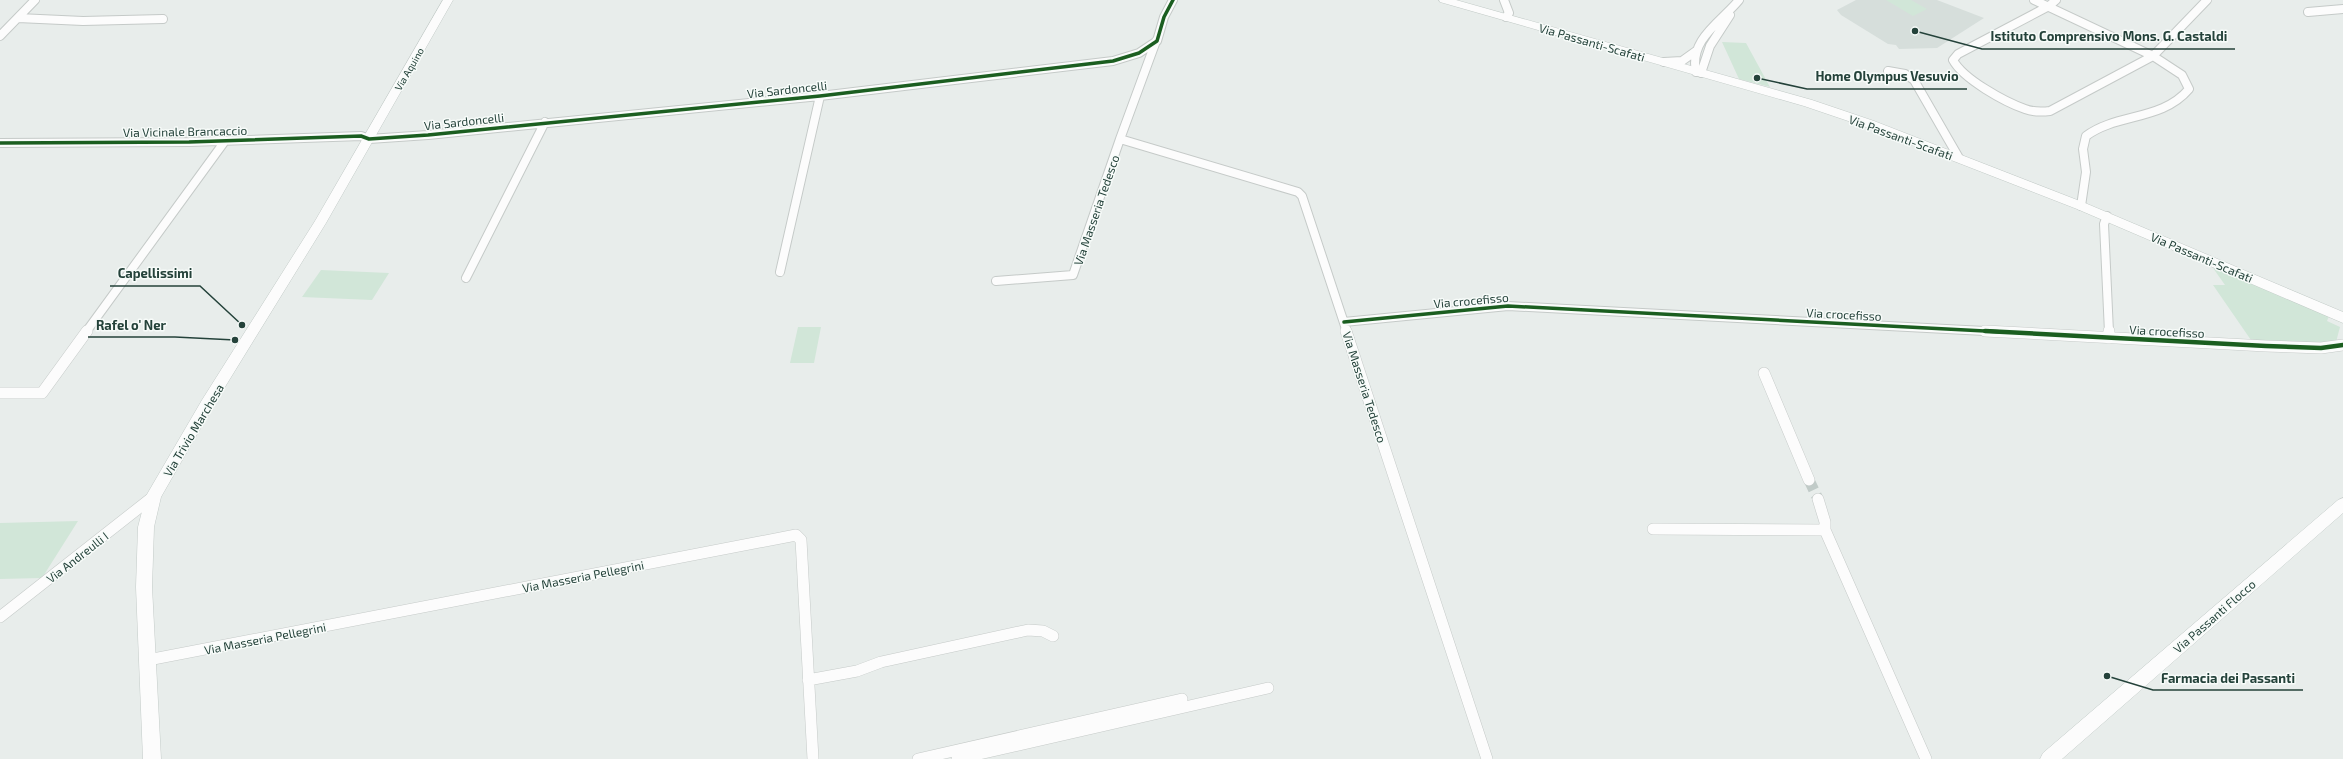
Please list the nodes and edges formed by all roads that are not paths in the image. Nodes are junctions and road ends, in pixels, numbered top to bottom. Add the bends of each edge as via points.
1 (35, 0) edge
2 (448, 0) edge
3 (1173, 0) edge
4 (1444, 0) edge
5 (1504, 0) edge
6 (1739, 0) edge
7 (2034, 0) edge
8 (2056, 0) edge
9 (2207, 0) edge
10 (2049, 6) junction
11 (2343, 9) edge
12 (1731, 11) junction
13 (2308, 12) dead end
14 (1506, 17) junction
15 (18, 18) junction
16 (163, 19) dead end
17 (0, 36) edge
18 (1157, 41) junction
19 (1696, 51) junction
20 (2153, 56) junction
21 (1662, 62) junction
22 (1888, 71) dead end
23 (1698, 72) junction
24 (820, 96) junction
25 (546, 122) junction
26 (369, 139) junction
27 (1120, 140) junction
28 (225, 141) junction
29 (0, 144) edge
30 (1959, 158) junction
31 (2081, 206) junction
32 (2106, 216) junction
33 (780, 272) dead end
34 (466, 278) dead end
35 (996, 281) dead end
36 (2343, 318) edge
37 (1344, 322) junction
38 (2109, 338) junction
39 (2343, 345) edge
40 (1764, 373) dead end
41 (0, 393) edge
42 (1809, 480) tunnel mouth
43 (154, 496) junction
44 (1818, 499) tunnel mouth
45 (2343, 504) edge
46 (1653, 529) dead end
47 (1826, 530) junction
48 (0, 617) edge
49 (1053, 636) dead end
50 (148, 660) junction
51 (808, 680) junction
52 (1268, 688) dead end
53 (1182, 699) dead end
54 (152, 759) edge
55 (813, 759) edge
56 (918, 759) edge
57 (957, 759) edge
58 (1487, 759) edge
59 (1926, 759) edge
60 (2049, 759) edge

1 - 15 street
2 - 26 street, Via Aquino
3 - 18 street via 1164,17
4 - 14 street, Via Passanti-Scafati
5 - 14 street via 1509,13
6 - 12 street
7 - 10 street
8 - 10 street
9 - 20 street
10 - 20 street
10 - 20 street via 1958,54 1953,60 1955,66 1967,76 2020,106 2045,112
11 - 13 street
12 - 19 street via 1702,37
12 - 23 street
14 - 21 street, Via Passanti-Scafati
15 - 16 street
15 - 17 street
18 - 24 street, Via Sardoncelli via 1139,54 1112,62
18 - 27 street, Via Masseria Tedesco
19 - 21 street via 1682,61
19 - 23 street via 1694,67
20 - 31 street via 2182,75 2189,89 2182,99 2145,116 2093,131 2086,136 2083,143 2086,172
21 - 23 street, Via Passanti-Scafati
22 - 30 street via 1905,74 1914,80
23 - 30 street, Via Passanti-Scafati via 1827,110
24 - 25 street, Via Sardoncelli
24 - 33 street
25 - 26 street, Via Sardoncelli
25 - 34 street
26 - 28 street, Via Vicinale Brancaccio via 360,136
26 - 43 street, Via Trivio Marchesa via 320,223 207,404
27 - 35 street, Via Masseria Tedesco via 1073,275
27 - 37 street, Via Masseria Tedesco via 1298,192 1304,200
28 - 29 street, Via Vicinale Brancaccio
28 - 41 street via 42,393
30 - 31 street, Via Passanti-Scafati
31 - 32 street, Via Passanti-Scafati
32 - 36 street, Via Passanti-Scafati
32 - 38 street via 2104,224
37 - 38 street, Via crocefisso via 1508,306
37 - 58 street, Via Masseria Tedesco
38 - 39 street, Via crocefisso via 2314,347
40 - 42 street
43 - 48 street, Via Andreulli I
43 - 50 street, Via Trivio Marchesa via 146,527 144,587
44 - 47 street
45 - 60 street, Via Passanti Flocco
46 - 47 street
47 - 59 street
49 - 51 street via 1043,631 1028,630 881,662 870,668
50 - 51 street, Via Masseria Pellegrini via 793,534 798,535 801,540
50 - 54 street, Via Trivio Marchesa
51 - 55 street, Via Masseria Pellegrini
52 - 57 street
53 - 56 street

